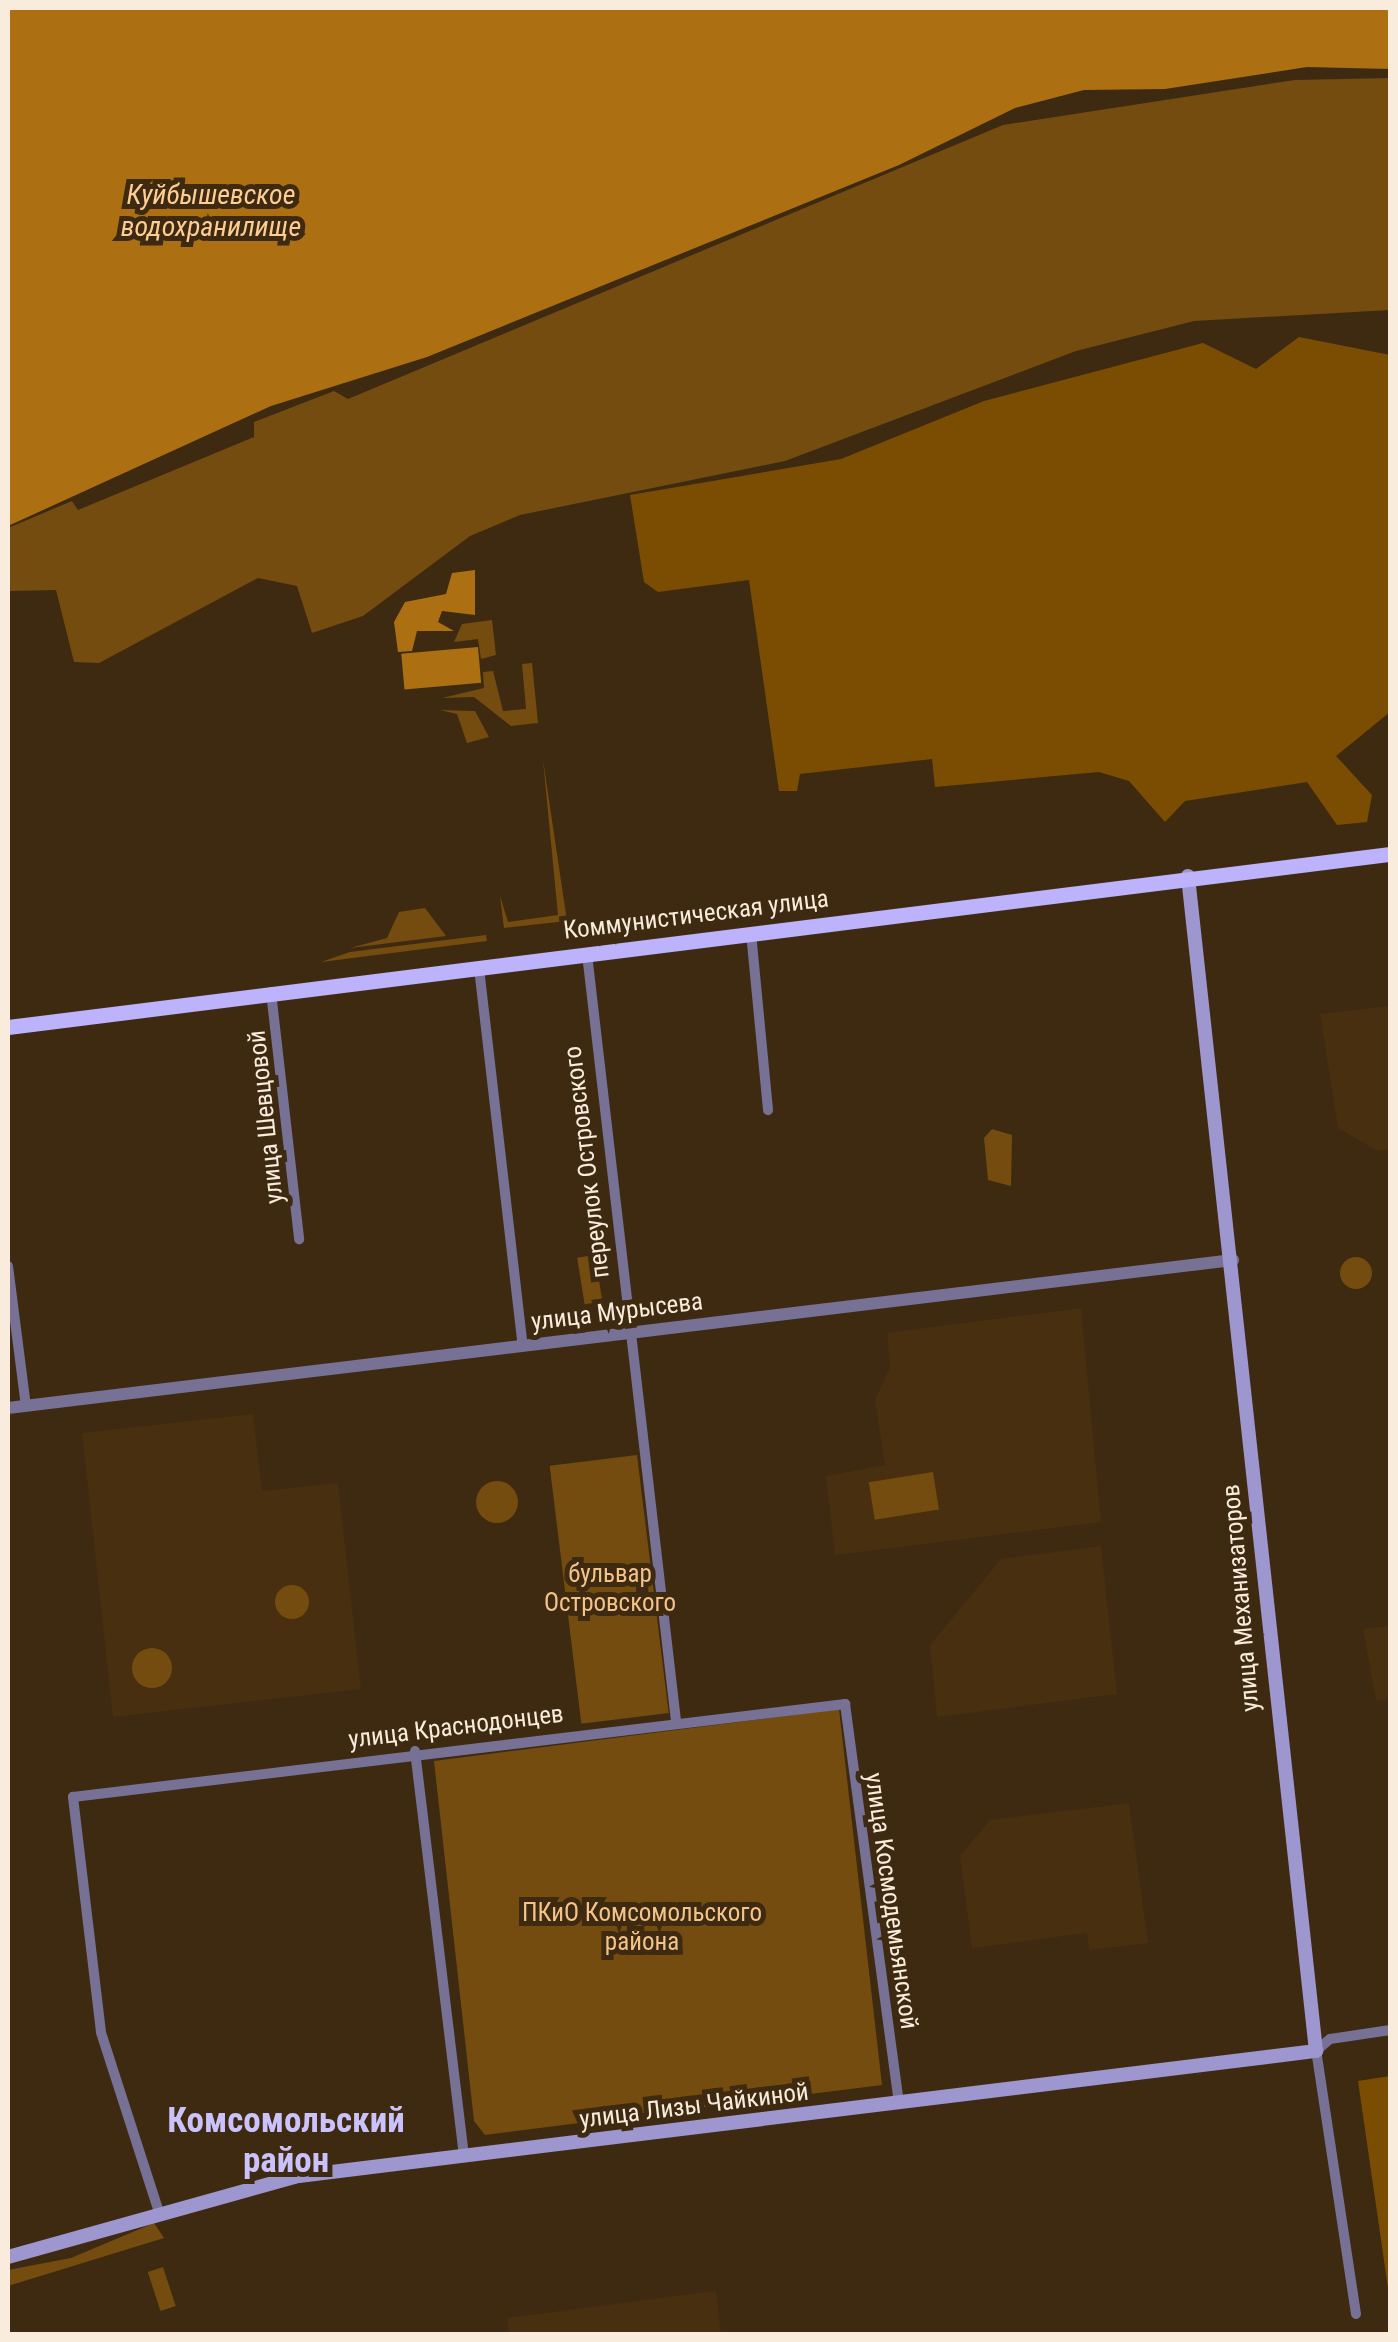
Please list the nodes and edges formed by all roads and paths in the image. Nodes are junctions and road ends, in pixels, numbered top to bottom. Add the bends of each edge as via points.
1 (1390, 854) edge
2 (1188, 876) junction
3 (751, 933) junction
4 (588, 954) junction
5 (479, 968) junction
6 (272, 992) junction
7 (8, 1027) edge
8 (768, 1110) dead end
9 (299, 1239) dead end
10 (1232, 1260) junction
11 (8, 1266) edge
12 (628, 1333) junction
13 (523, 1346) junction
14 (26, 1406) junction
15 (8, 1408) edge
16 (845, 1704) joint
17 (676, 1722) junction
18 (415, 1751) junction
19 (1390, 2030) edge
20 (1316, 2051) junction
21 (899, 2103) junction
22 (464, 2156) junction
23 (158, 2209) junction
24 (8, 2257) edge
25 (1356, 2314) dead end

1 - 2 main road, Коммунистическая улица
2 - 3 main road, Коммунистическая улица
2 - 10 main road, улица Механизаторов
3 - 4 main road, Коммунистическая улица
3 - 8 street
4 - 5 main road, Коммунистическая улица
4 - 12 street, переулок Островского
5 - 6 main road, Коммунистическая улица
5 - 13 street
6 - 7 main road, Коммунистическая улица
6 - 9 street, улица Шевцовой
10 - 12 street, улица Мурысева
10 - 20 main road, улица Механизаторов
11 - 14 street
12 - 13 street, улица Мурысева
12 - 17 street, переулок Островского
13 - 14 street, улица Мурысева
14 - 15 street, улица Мурысева
16 - 17 street, улица Краснодонцев
16 - 21 street, улица Космодемьянской
17 - 18 street, улица Краснодонцев
18 - 22 street
18 - 23 street, улица Краснодонцев via 74,1798 101,2032
19 - 20 street, улица Лизы Чайкиной via 1330,2039
20 - 21 main road, улица Лизы Чайкиной
20 - 25 street, улица Механизаторов
21 - 22 main road, улица Лизы Чайкиной
22 - 23 main road, улица Лизы Чайкиной via 299,2176
23 - 24 main road, улица Лизы Чайкиной

